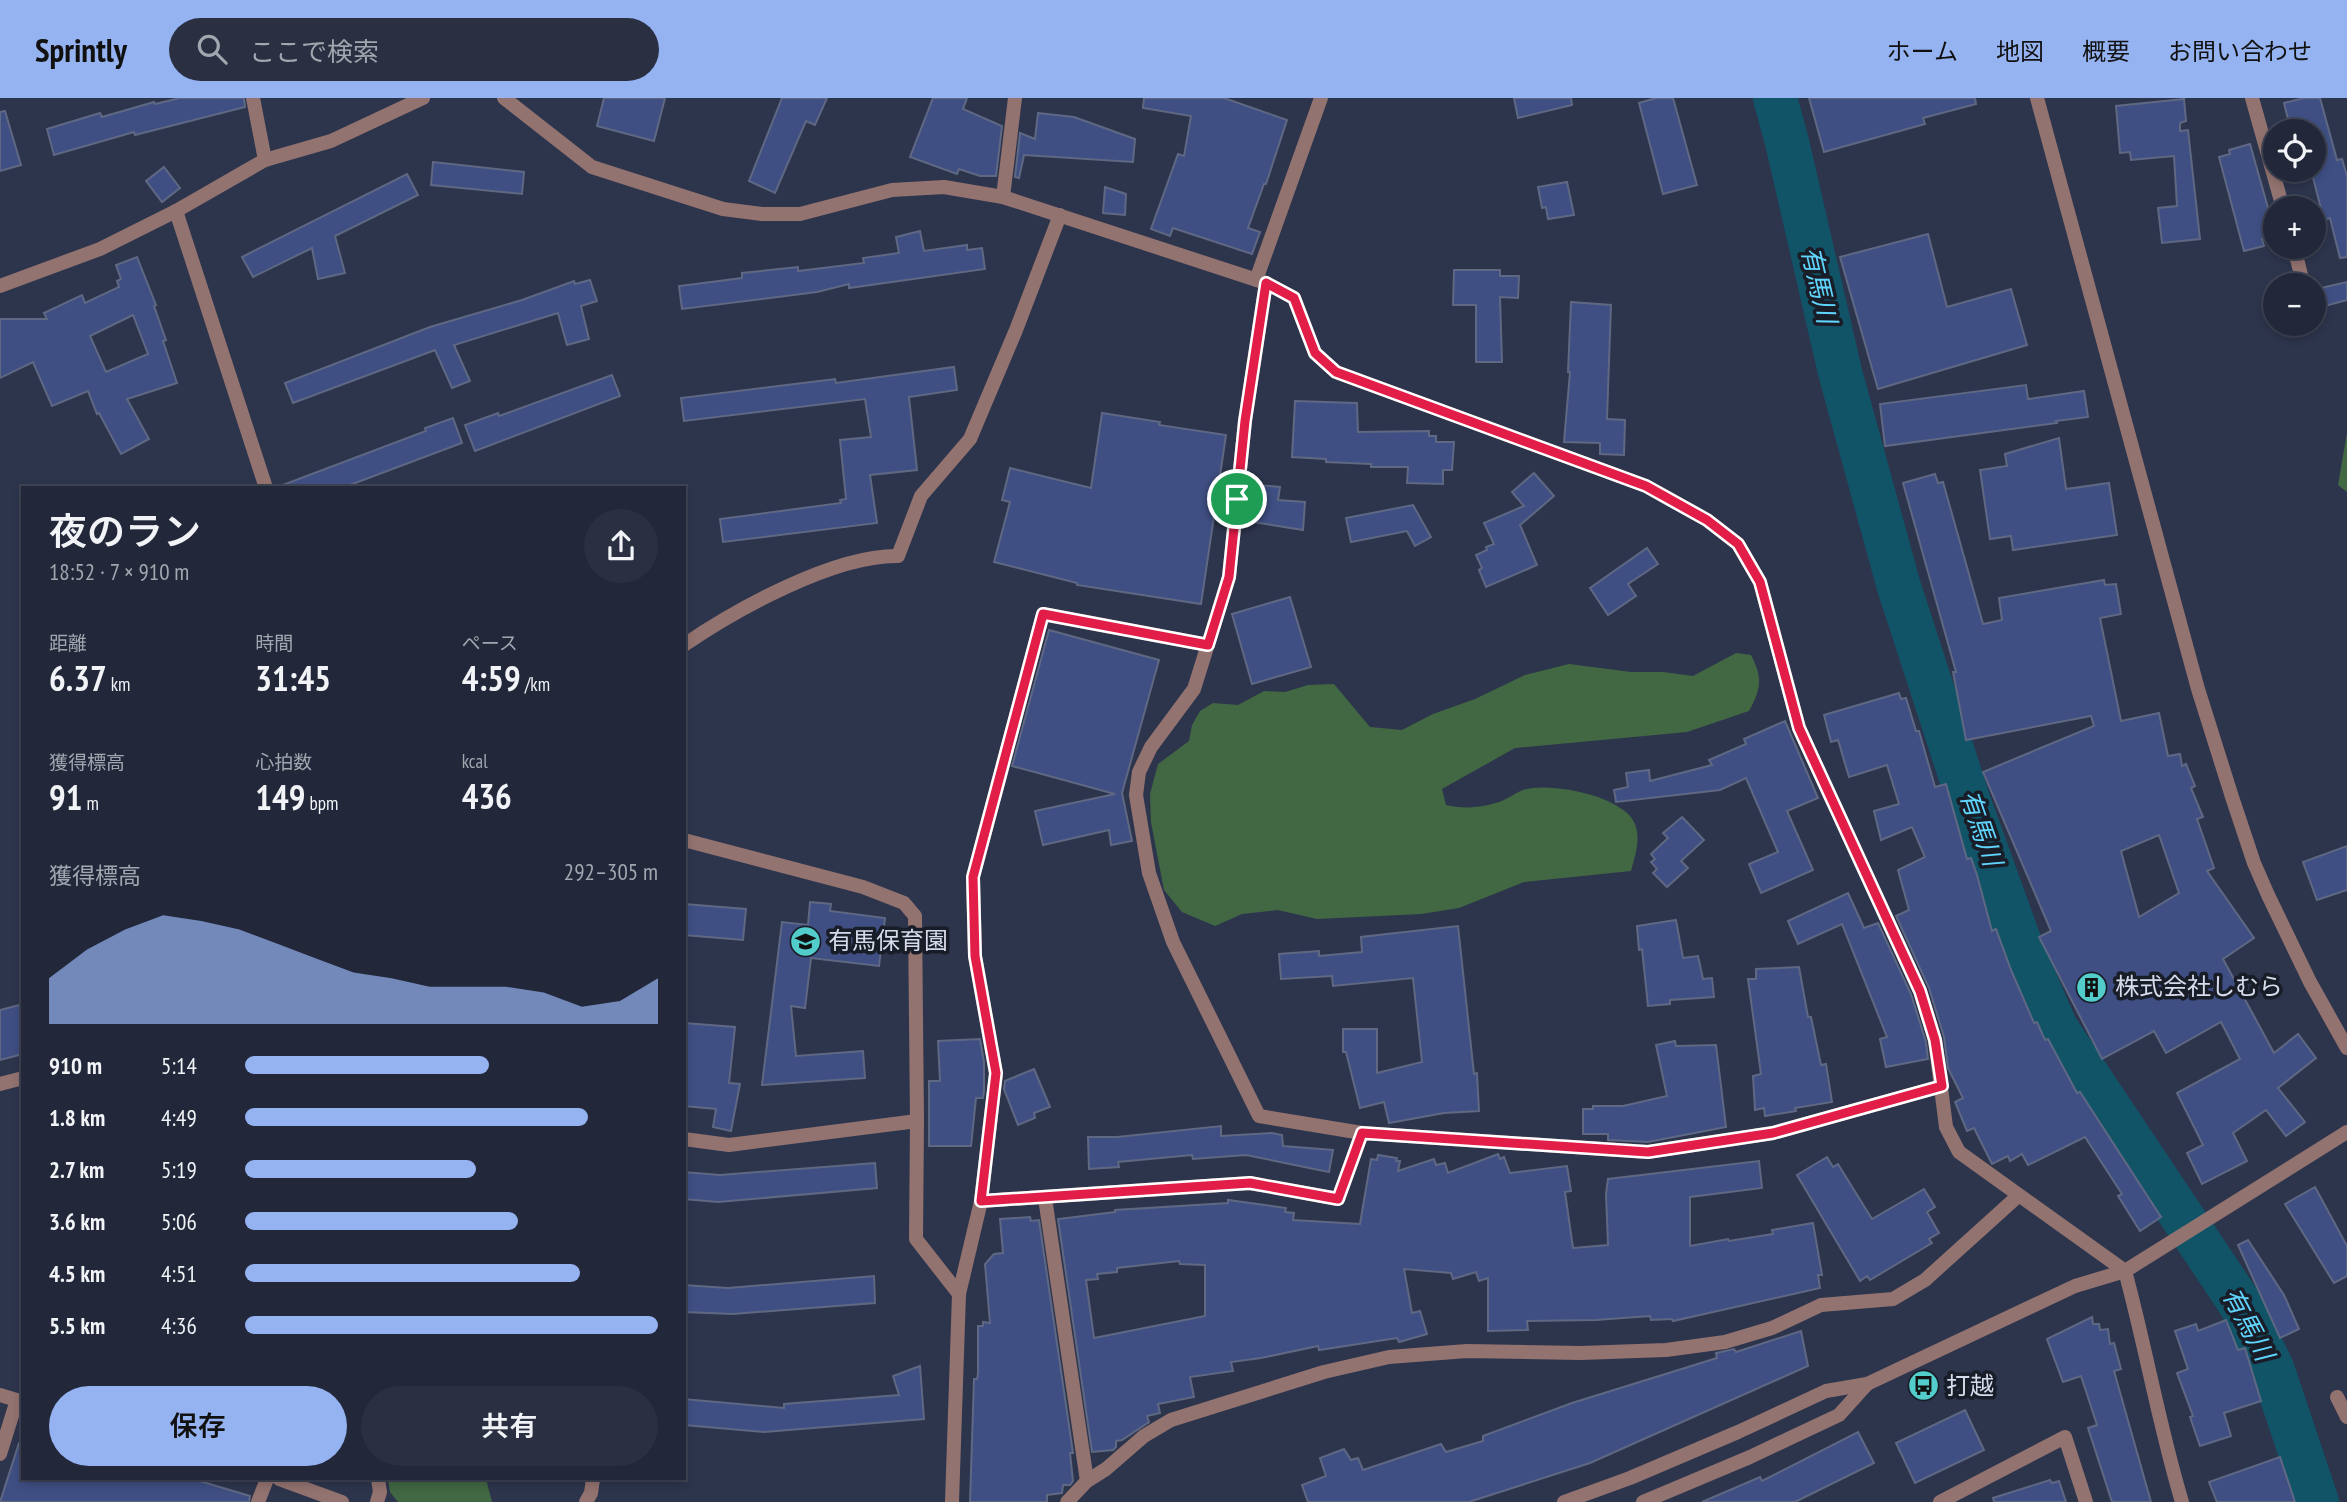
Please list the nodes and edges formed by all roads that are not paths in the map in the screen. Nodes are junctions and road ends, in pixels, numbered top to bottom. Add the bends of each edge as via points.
1 (253, 98) edge
2 (423, 98) edge
3 (504, 98) edge
4 (1015, 98) edge
5 (1321, 98) edge
6 (2037, 98) edge
7 (2252, 98) edge
8 (265, 160) junction
9 (2280, 196) edge
10 (1003, 197) junction
11 (176, 211) junction
12 (1060, 215) junction
13 (1261, 282) junction
14 (0, 286) edge
15 (265, 486) edge
16 (686, 644) edge
17 (1208, 645) junction
18 (686, 841) edge
19 (2347, 1048) edge
20 (21, 1079) edge
21 (0, 1084) edge
22 (1942, 1086) junction
23 (917, 1121) junction
24 (2347, 1132) edge
25 (1362, 1133) junction
26 (686, 1139) edge
27 (2018, 1196) junction
28 (1045, 1198) junction
29 (981, 1201) junction
30 (2125, 1271) junction
31 (959, 1294) junction
32 (1867, 1384) junction
33 (0, 1395) edge
34 (2337, 1397) dead end
35 (20, 1401) edge
36 (2347, 1417) edge
37 (0, 1454) edge
38 (267, 1480) edge
39 (282, 1480) edge
40 (378, 1480) edge
41 (593, 1480) edge
42 (1087, 1482) junction
43 (1964, 1496) edge
44 (258, 1502) edge
45 (342, 1502) edge
46 (377, 1502) edge
47 (586, 1502) edge
48 (952, 1502) edge
49 (1067, 1502) edge
50 (1564, 1502) edge
51 (1643, 1502) edge
52 (1940, 1502) edge
53 (2087, 1502) edge
54 (2182, 1502) edge

1 - 8 street
2 - 8 street via 331,141
3 - 10 street via 592,167 723,209 800,214 892,190 944,187
4 - 10 street
5 - 13 street
6 - 19 street via 2198,690 2232,797 2268,895
7 - 9 street
8 - 11 street
10 - 12 street
11 - 14 street via 100,249
11 - 15 street
12 - 13 street
12 - 16 street via 970,439 921,496 898,556 822,571 725,618
13 - 17 street via 1229,577
13 - 22 street via 1294,298 1315,353 1336,372 1646,486 1707,520 1738,544 1760,582 1799,728 1920,991 1935,1040
17 - 25 street via 1194,689 1151,747 1139,772 1136,794 1149,873 1173,942 1259,1116
17 - 29 street via 1043,614 973,877 975,956 996,1073
18 - 23 street via 863,887 904,903 915,916
20 - 21 street
22 - 25 street via 1773,1133 1648,1152
22 - 27 street via 1946,1127 1959,1152
23 - 26 street via 729,1145
23 - 31 street via 916,1238
24 - 30 street
25 - 28 street via 1338,1199 1250,1183
27 - 30 street
27 - 42 street via 1925,1280 1893,1299 1821,1305 1772,1328 1725,1342 1666,1350 1467,1351 1389,1357 1324,1372 1171,1420
28 - 29 street
28 - 42 street
29 - 31 street
30 - 32 street via 2075,1286
30 - 54 street
31 - 48 street
32 - 50 street via 1826,1391 1630,1478
32 - 51 street via 1839,1415
33 - 35 street
34 - 36 street
35 - 37 street
38 - 44 street
39 - 45 street
40 - 46 street
41 - 47 street
42 - 49 street
43 - 52 street
43 - 53 street via 2065,1437

